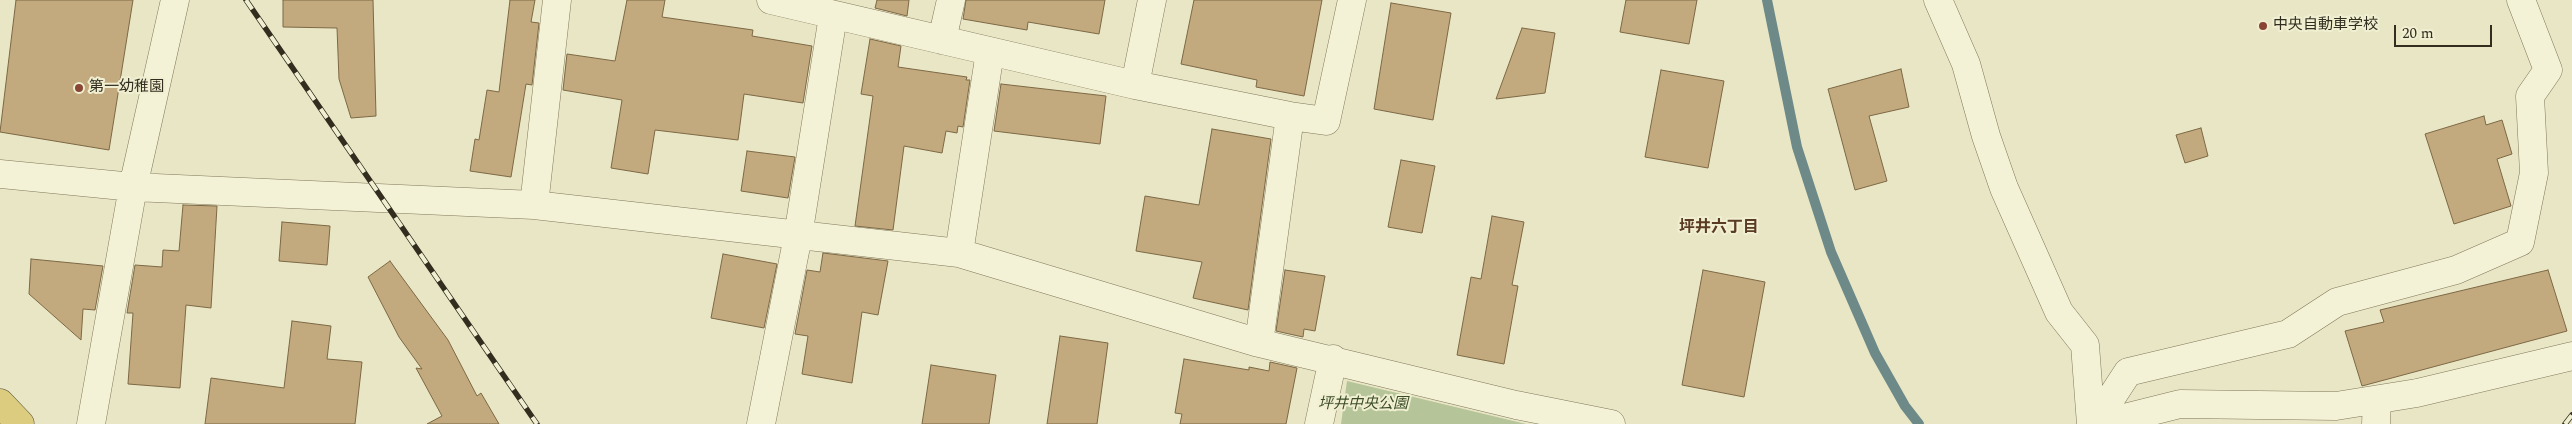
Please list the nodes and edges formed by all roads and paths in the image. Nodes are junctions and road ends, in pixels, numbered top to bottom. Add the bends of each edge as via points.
1 (175, 0) edge
2 (557, 0) edge
3 (771, 0) edge
4 (951, 0) edge
5 (1152, 0) edge
6 (1352, 0) edge
7 (1938, 0) edge
8 (2521, 0) edge
9 (833, 16) junction
10 (942, 40) junction
11 (990, 52) junction
12 (1135, 85) junction
13 (1290, 116) junction
14 (0, 174) edge
15 (133, 187) junction
16 (534, 205) junction
17 (798, 236) junction
18 (959, 253) junction
19 (1259, 343) junction
20 (2572, 356) edge
21 (1333, 359) junction
22 (0, 403) edge
23 (2376, 412) edge
24 (20, 424) edge
25 (91, 424) edge
26 (761, 424) edge
27 (1319, 424) edge
28 (1611, 424) edge
29 (2092, 424) edge
30 (2100, 424) edge

1 - 15 street
2 - 16 street
3 - 9 street
4 - 10 street
5 - 12 street
6 - 13 street via 1326,120
7 - 29 street via 1966,64 2004,188 2059,312 2085,344
8 - 29 street via 2548,70 2530,96 2534,173 2520,242 2456,270 2337,302 2288,334 2128,372
9 - 10 street
9 - 17 street
10 - 11 street
11 - 12 street
11 - 18 street
12 - 13 street
13 - 19 street
14 - 15 street
15 - 16 street
15 - 25 street
16 - 17 street
17 - 18 street
17 - 26 street
18 - 19 street
19 - 21 street
20 - 23 street via 2417,393
21 - 27 street
21 - 28 street via 1516,405
22 - 24 highway
23 - 30 street via 2336,406 2180,404

